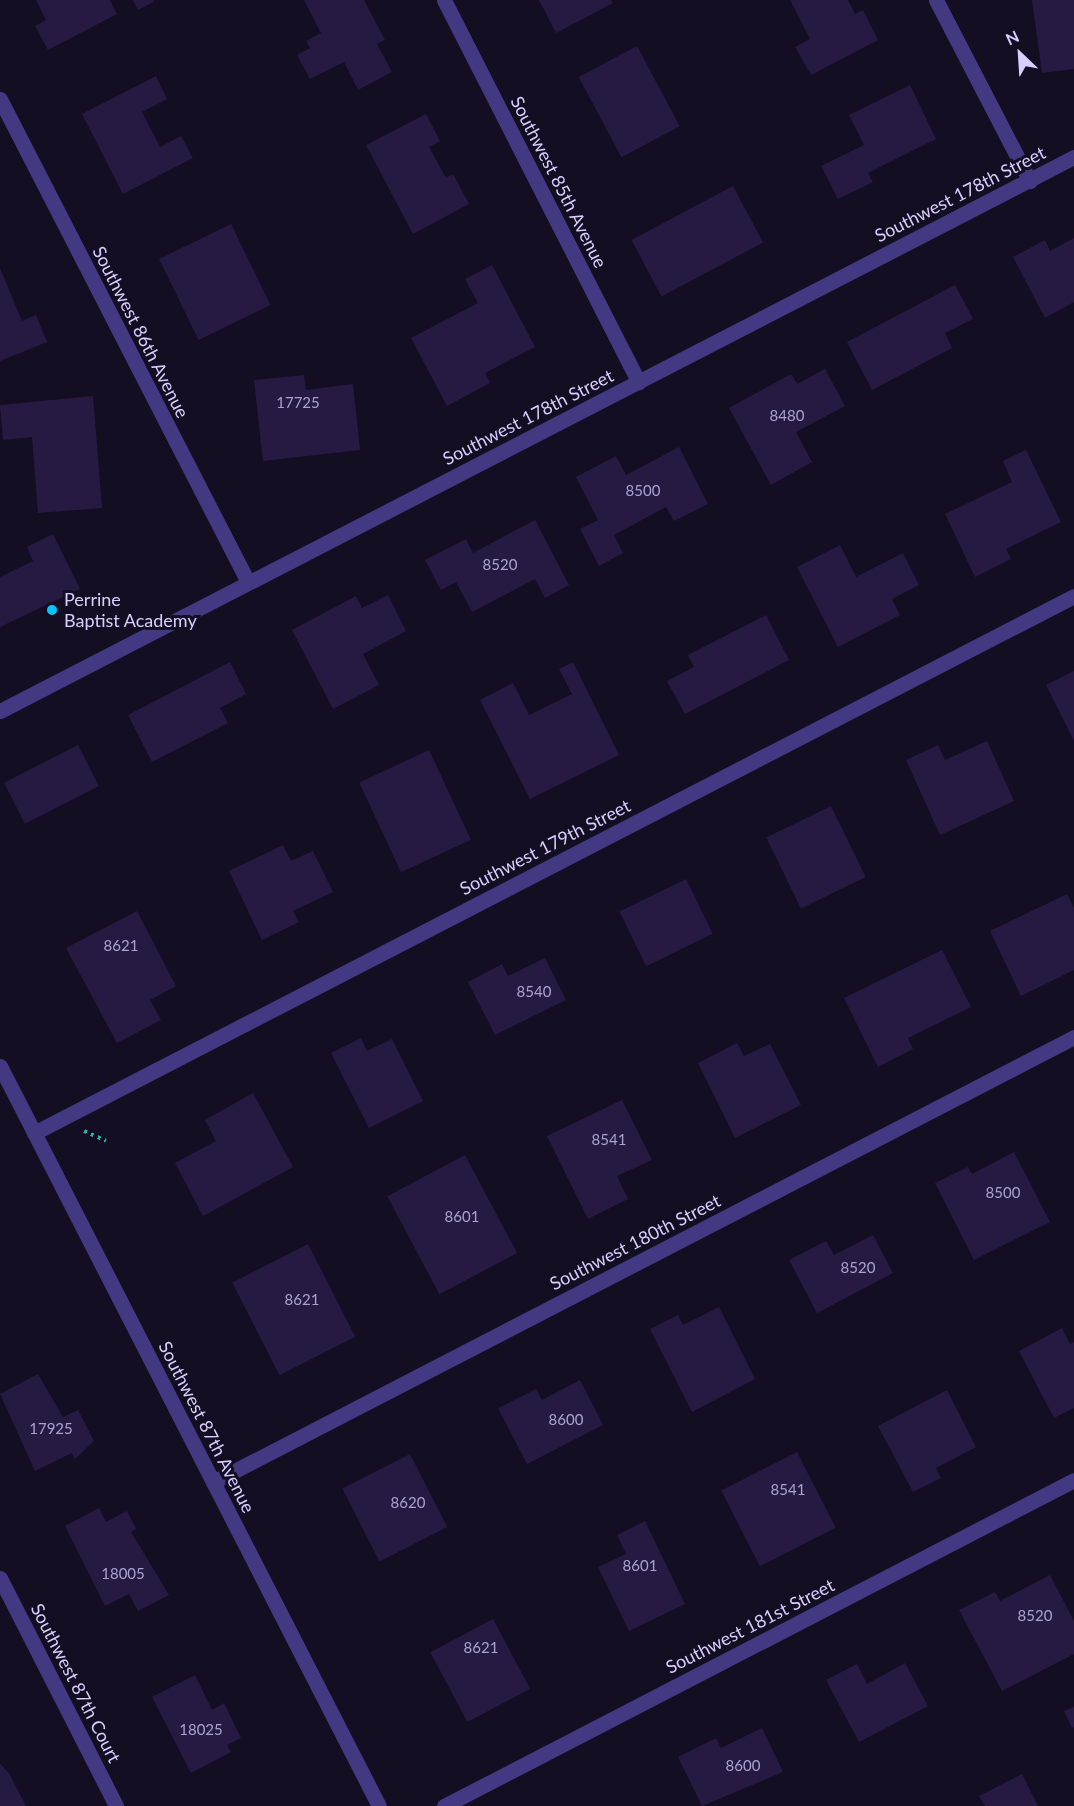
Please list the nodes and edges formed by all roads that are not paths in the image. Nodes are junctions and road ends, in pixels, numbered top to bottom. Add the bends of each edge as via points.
1 (444, 0) edge
2 (936, 0) edge
3 (0, 99) edge
4 (1074, 157) edge
5 (1030, 181) junction
6 (639, 382) junction
7 (248, 582) junction
8 (1074, 597) edge
9 (0, 711) edge
10 (1074, 1037) edge
11 (0, 1066) edge
12 (34, 1133) junction
13 (1074, 1480) edge
14 (213, 1482) junction
15 (0, 1578) edge
16 (116, 1806) edge
17 (379, 1806) edge
18 (444, 1806) edge

1 - 6 street, Southwest 85th Avenue
2 - 5 street
3 - 7 street, Southwest 86th Avenue
4 - 5 street, Southwest 178th Street
5 - 6 street, Southwest 178th Street
6 - 7 street, Southwest 178th Street
7 - 9 street, Southwest 178th Street
8 - 12 street, Southwest 179th Street
10 - 14 street, Southwest 180th Street
11 - 12 street, Southwest 87th Avenue
12 - 14 street, Southwest 87th Avenue
13 - 18 street, Southwest 181st Street
14 - 17 street, Southwest 87th Avenue
15 - 16 street, Southwest 87th Court

